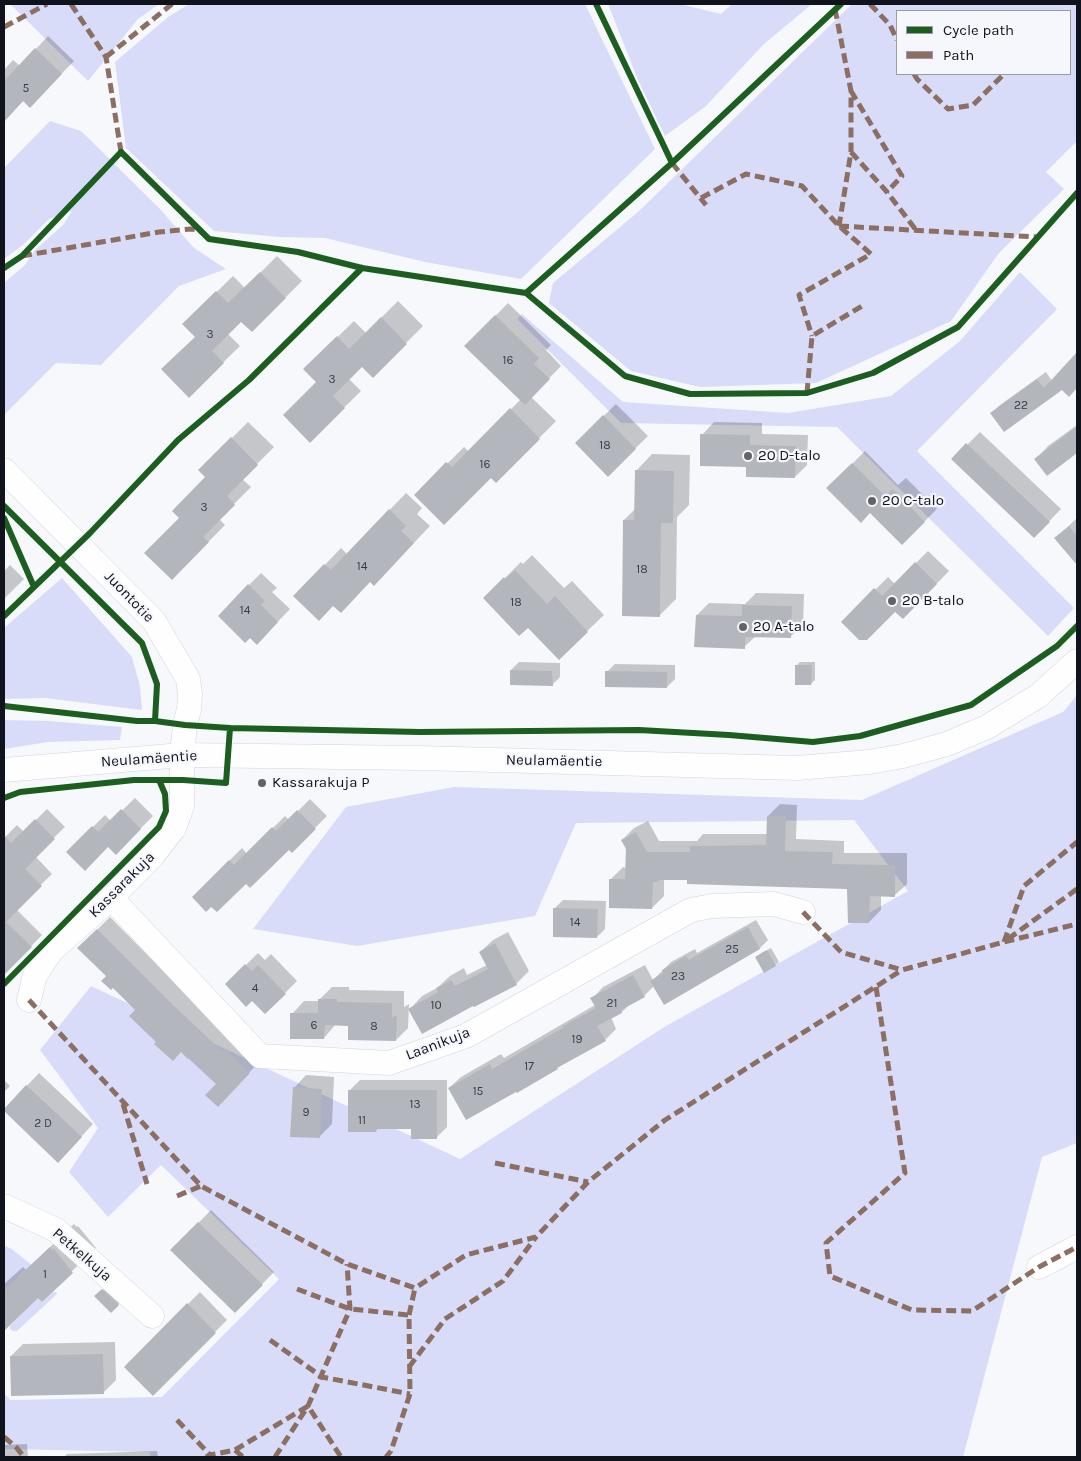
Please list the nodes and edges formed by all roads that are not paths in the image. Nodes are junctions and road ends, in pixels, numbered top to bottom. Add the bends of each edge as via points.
1 (4, 470) edge
2 (1077, 660) edge
3 (182, 755) junction
4 (4, 770) edge
5 (111, 898) junction
6 (803, 912) dead end
7 (29, 1000) dead end
8 (4, 1206) edge
9 (1077, 1247) edge
10 (1038, 1267) dead end
11 (152, 1316) dead end

1 - 3 street, Juontotie via 154,621 188,679 189,709
2 - 3 street, Neulamäentie via 1038,696 987,727 947,744 869,762 797,768
3 - 4 street, Neulamäentie
3 - 5 street, Kassarakuja via 182,806 174,828
5 - 6 street, Laanikuja via 260,1056 389,1063 466,1036 691,910 774,904
5 - 7 street, Kassarakuja via 51,951 35,975
8 - 11 street, Petkelkuja via 56,1230
9 - 10 street

